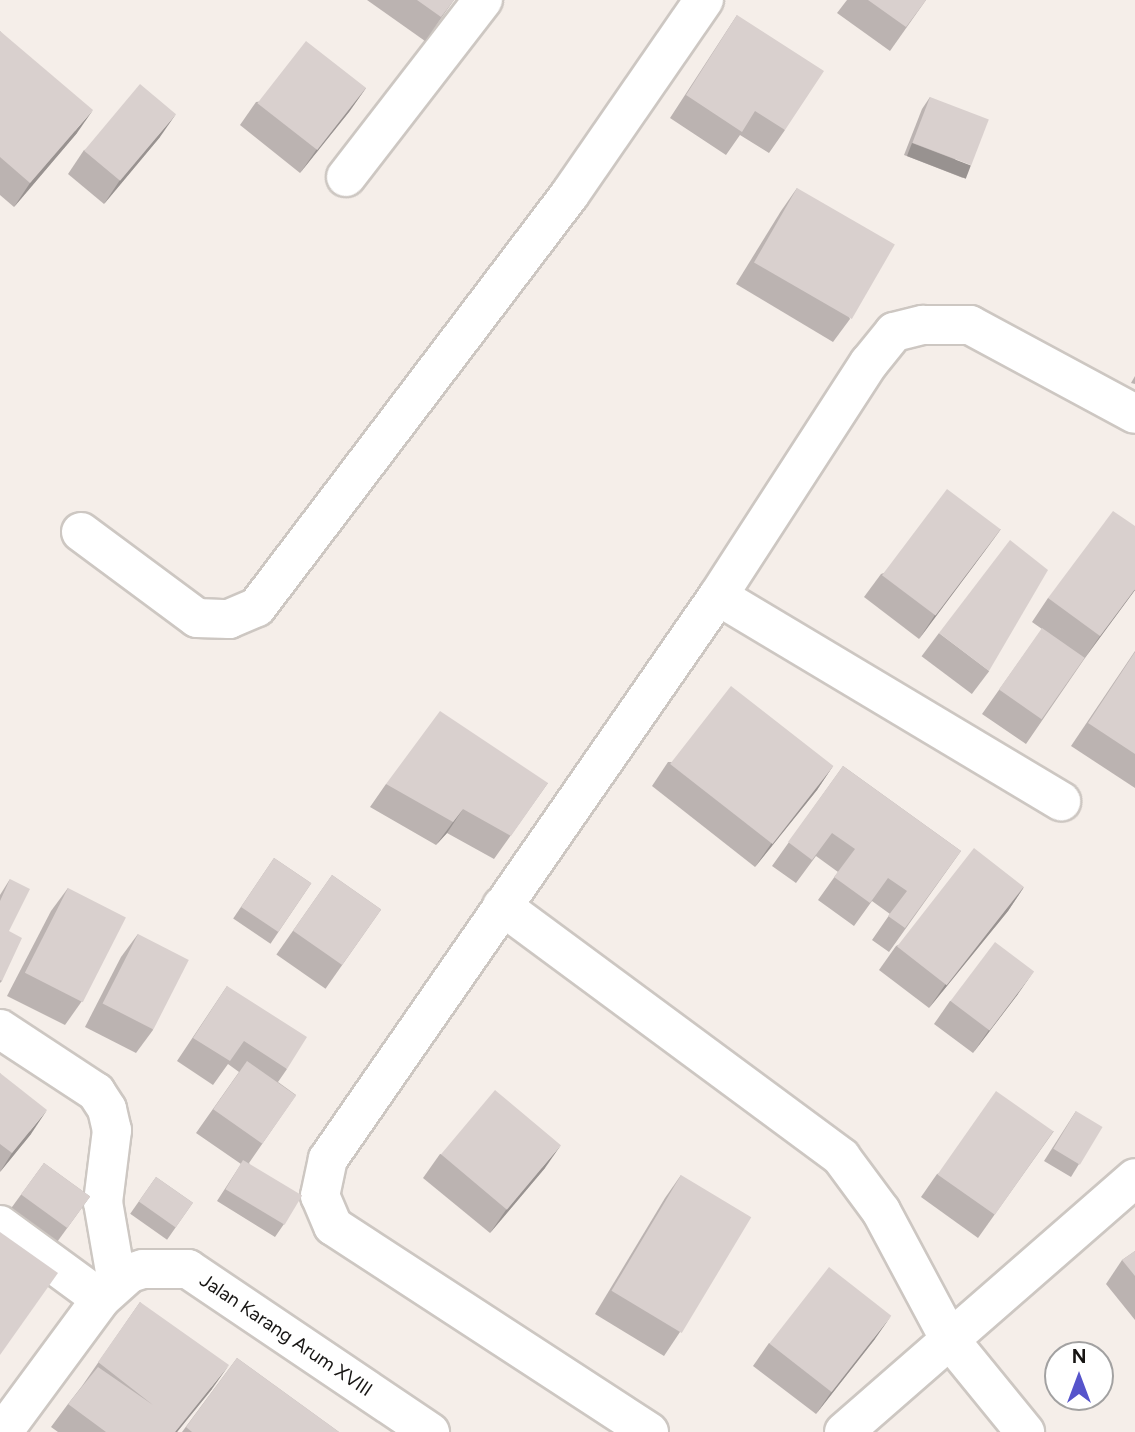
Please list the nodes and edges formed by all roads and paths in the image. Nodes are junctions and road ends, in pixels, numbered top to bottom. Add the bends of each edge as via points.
1 (483, 0) edge
2 (704, 0) edge
3 (346, 177) dead end
4 (1135, 414) edge
5 (81, 532) dead end
6 (718, 596) junction
7 (1061, 801) dead end
8 (502, 906) junction
9 (0, 1028) edge
10 (1135, 1178) edge
11 (0, 1225) edge
12 (109, 1291) junction
13 (950, 1340) junction
14 (9, 1430) edge
15 (430, 1432) edge
16 (649, 1432) edge
17 (844, 1432) edge
18 (1025, 1432) edge

1 - 3 street
2 - 5 street via 570,194 257,607 229,619 197,618
4 - 6 street via 970,325 923,325 894,332 869,363
6 - 7 street
6 - 8 street
8 - 13 street via 841,1157 881,1211
8 - 16 street via 328,1159 320,1196 333,1226
9 - 12 street via 96,1092 107,1109 112,1130 103,1202
10 - 13 street
11 - 12 street
12 - 14 street
12 - 15 street, Jalan Karang Arum XVIII via 143,1269 188,1269
13 - 17 street
13 - 18 street

